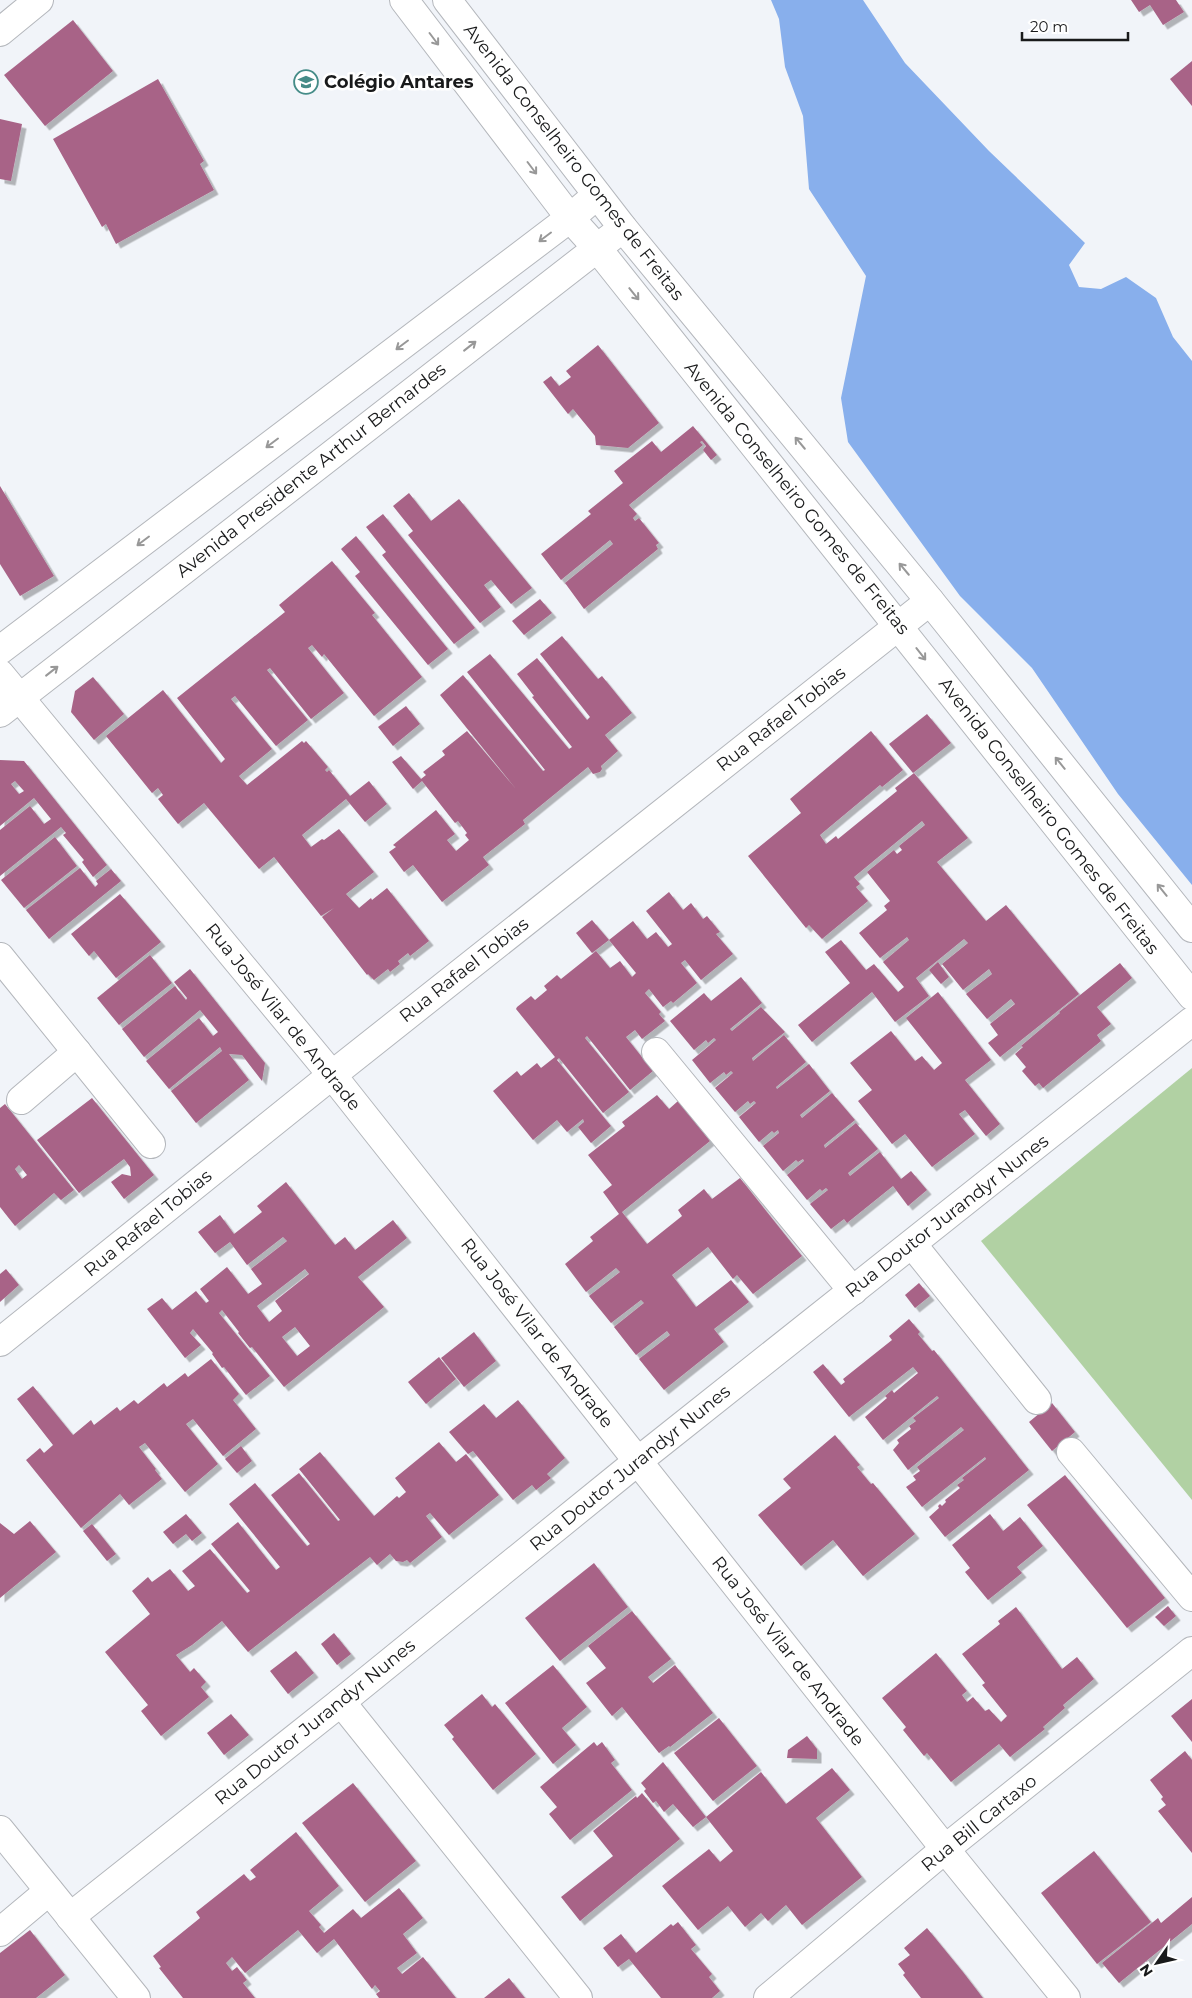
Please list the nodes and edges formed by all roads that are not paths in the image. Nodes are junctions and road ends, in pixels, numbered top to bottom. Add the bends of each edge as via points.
1 (39, 0) edge
2 (404, 0) edge
3 (447, 0) edge
4 (0, 32) edge
5 (597, 195) junction
6 (570, 218) junction
7 (623, 228) junction
8 (597, 248) junction
9 (930, 601) junction
10 (899, 626) junction
11 (0, 650) edge
12 (0, 674) edge
13 (10, 705) edge
14 (1192, 928) edge
15 (0, 957) edge
16 (1192, 996) edge
17 (1192, 1022) edge
18 (77, 1052) junction
19 (656, 1052) dead end
20 (332, 1075) junction
21 (21, 1100) dead end
22 (151, 1144) dead end
23 (912, 1244) junction
24 (853, 1291) junction
25 (0, 1342) edge
26 (1037, 1400) dead end
27 (1071, 1452) dead end
28 (638, 1461) junction
29 (1192, 1597) edge
30 (1192, 1651) edge
31 (341, 1702) junction
32 (0, 1830) edge
33 (945, 1849) junction
34 (49, 1891) junction
35 (70, 1917) junction
36 (0, 1932) edge
37 (136, 1998) edge
38 (578, 1998) edge
39 (768, 1998) edge
40 (1066, 1998) edge

1 - 4 street
2 -> 6 street, Avenida Conselheiro Gomes de Freitas
3 - 5 street, Avenida Conselheiro Gomes de Freitas
5 - 6 street
5 - 7 street, Avenida Conselheiro Gomes de Freitas
6 - 8 street, Avenida Conselheiro Gomes de Freitas
6 -> 11 street
7 - 8 street, Avenida Presidente Arthur Bernardes
9 -> 7 street, Avenida Conselheiro Gomes de Freitas
8 -> 10 street, Avenida Conselheiro Gomes de Freitas
13 -> 8 street, Avenida Presidente Arthur Bernardes
9 - 10 street, Rua Rafael Tobias
14 -> 9 street, Avenida Conselheiro Gomes de Freitas
10 -> 16 street, Avenida Conselheiro Gomes de Freitas
10 - 20 street, Rua Rafael Tobias
12 - 13 street, Rua José Vilar de Andrade
13 - 20 street, Rua José Vilar de Andrade
15 - 18 street
17 - 23 street, Rua Doutor Jurandyr Nunes
18 - 21 street
18 - 22 street
19 - 24 street
20 - 25 street, Rua Rafael Tobias
20 - 28 street, Rua José Vilar de Andrade
23 - 24 street, Rua Doutor Jurandyr Nunes
23 - 26 street
24 - 28 street, Rua Doutor Jurandyr Nunes
27 - 29 street
28 - 31 street, Rua Doutor Jurandyr Nunes
28 - 33 street, Rua José Vilar de Andrade
30 - 33 street, Rua Bill Cartaxo
31 - 35 street, Rua Doutor Jurandyr Nunes
31 - 38 street
32 - 34 street
33 - 39 street, Rua Bill Cartaxo
33 - 40 street, Rua José Vilar de Andrade
34 - 35 street
34 - 36 street
35 - 37 street

